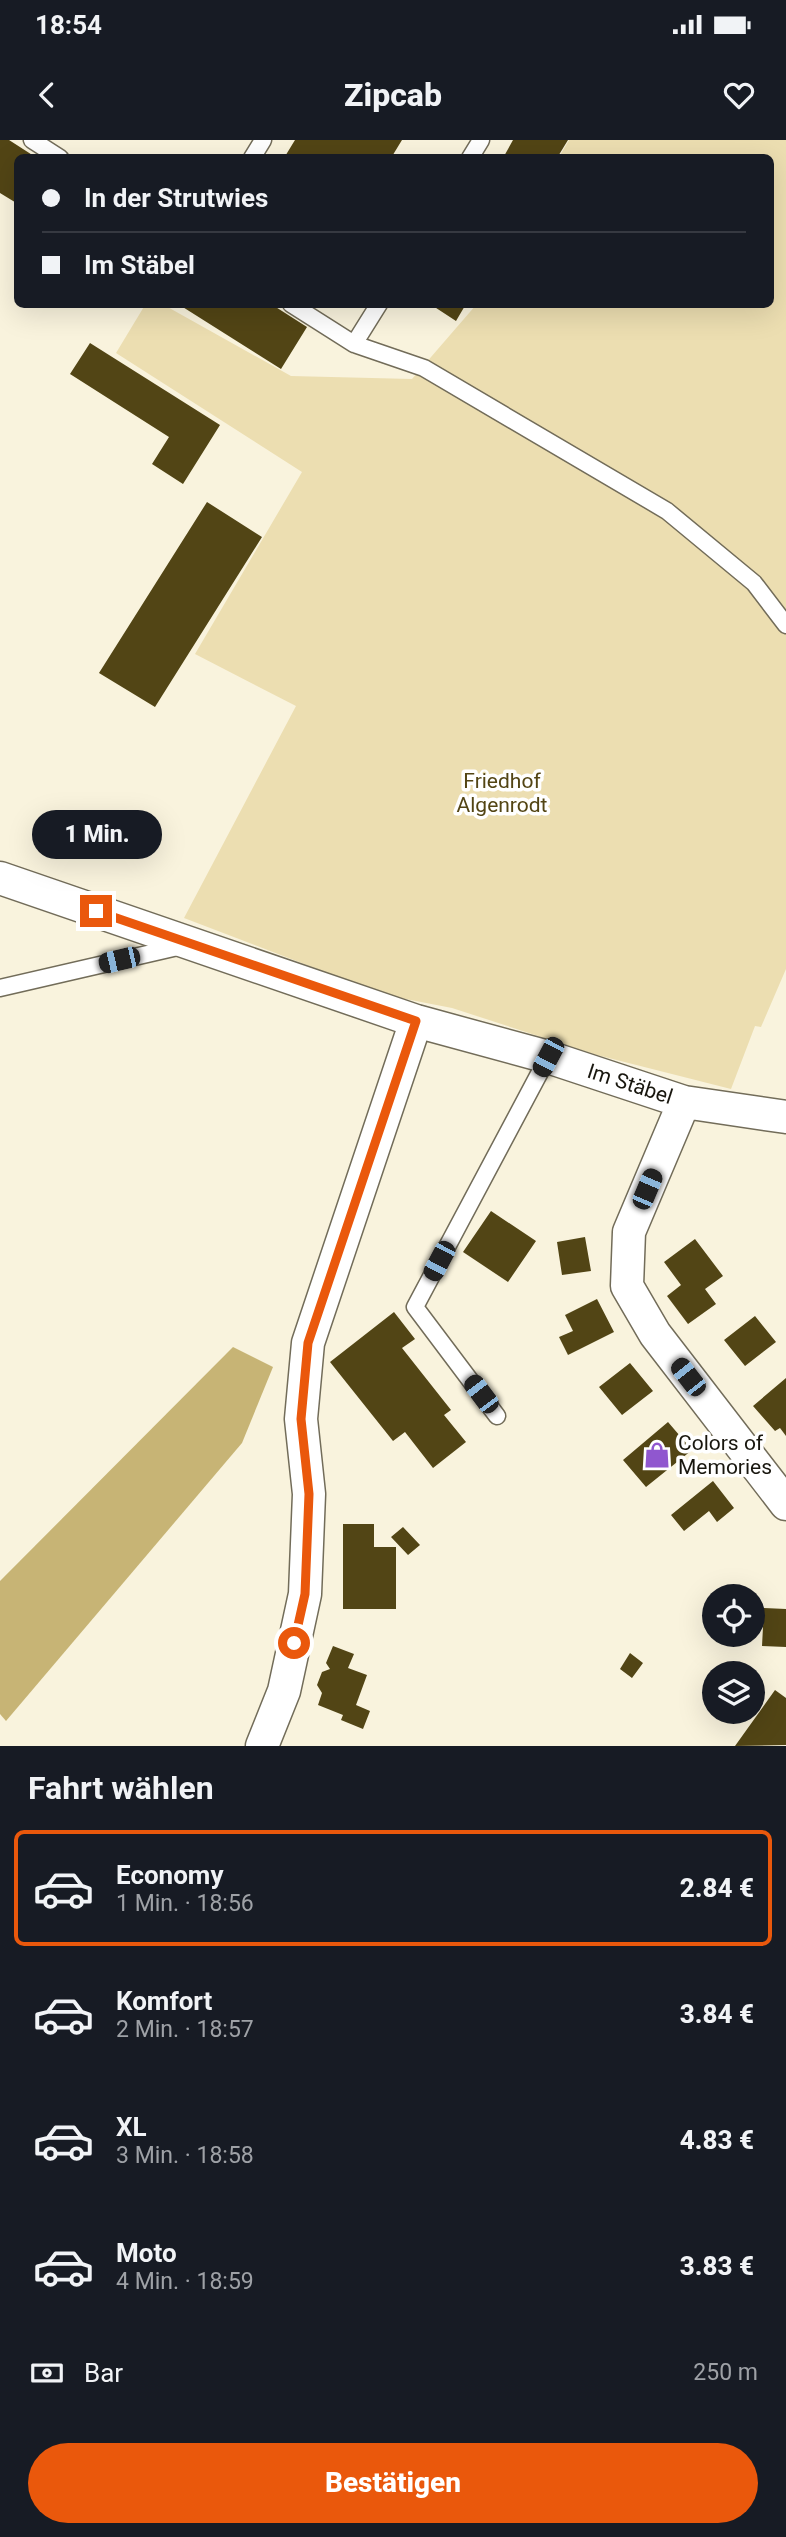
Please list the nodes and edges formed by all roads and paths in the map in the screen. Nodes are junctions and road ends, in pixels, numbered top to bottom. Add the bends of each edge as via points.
1 (32, 140) edge
2 (54, 154) edge
3 (297, 308) edge
4 (376, 308) edge
5 (354, 344) junction
6 (786, 625) edge
7 (0, 878) edge
8 (191, 944) junction
9 (0, 988) edge
10 (416, 1021) junction
11 (548, 1057) junction
12 (684, 1102) junction
13 (786, 1117) edge
14 (497, 1416) dead end
15 (786, 1504) edge
16 (262, 1746) edge

1 - 2 lane
3 - 5 lane
4 - 5 lane
5 - 6 lane via 424,368 667,511 754,583
7 - 8 street, Im Stäbel
8 - 9 lane
8 - 10 street, Im Stäbel
10 - 11 street, Im Stäbel
10 - 16 street via 308,1343 301,1419 309,1494 305,1594 284,1690
11 - 12 street, Im Stäbel
11 - 14 lane via 415,1307
12 - 13 street, Im Stäbel
12 - 15 street via 629,1232 627,1286 655,1334

